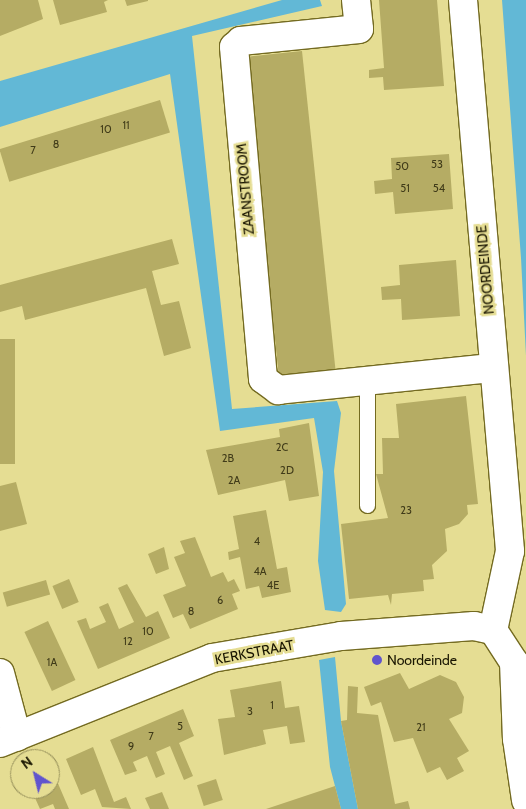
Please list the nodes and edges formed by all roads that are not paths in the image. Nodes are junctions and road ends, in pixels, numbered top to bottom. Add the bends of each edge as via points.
1 (356, 0) edge
2 (463, 0) edge
3 (492, 368) junction
4 (356, 382) junction
5 (367, 505) dead end
6 (493, 630) junction
7 (0, 673) edge
8 (8, 740) edge
9 (526, 800) edge

1 - 4 street, ZAANSTROOM via 359,29 241,41 232,54 263,379 278,390
2 - 3 street, NOORDEINDE
3 - 4 street, ZAANSTROOM
3 - 6 street, NOORDEINDE via 510,551
4 - 5 lane
6 - 8 street, KERKSTRAAT via 474,626 341,636 212,658
6 - 9 street via 514,662 517,739
7 - 8 street

